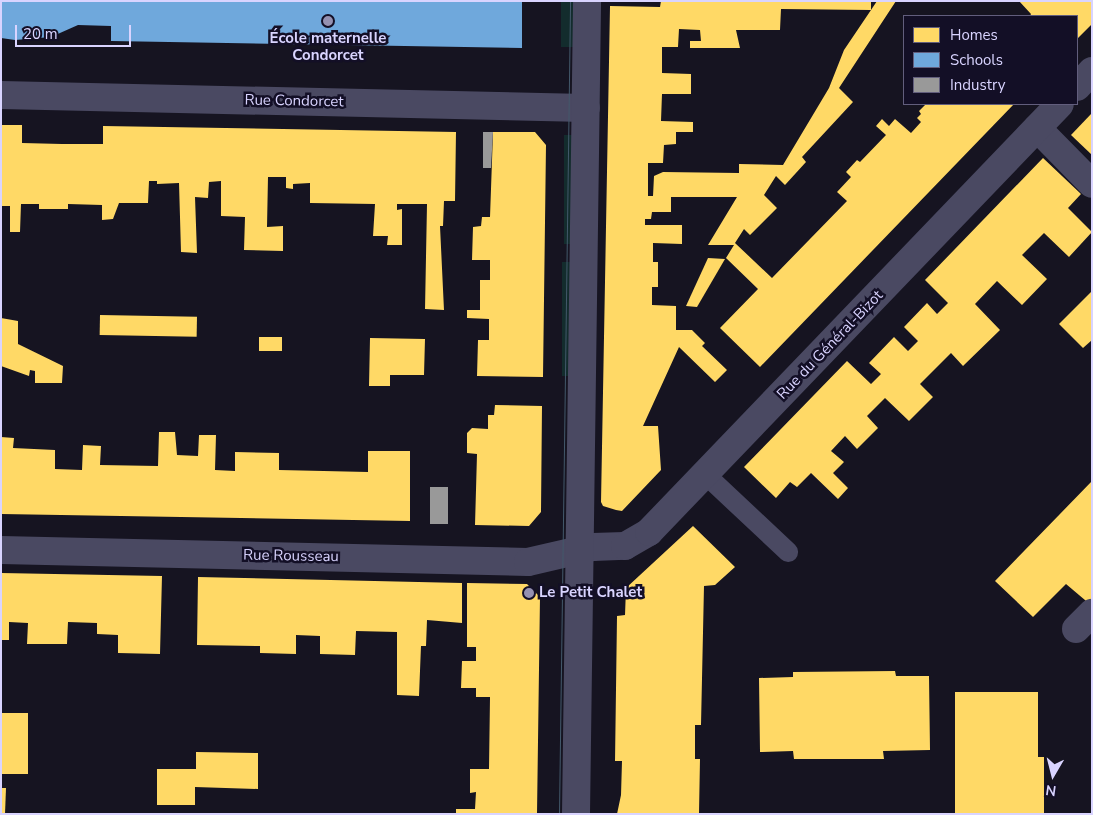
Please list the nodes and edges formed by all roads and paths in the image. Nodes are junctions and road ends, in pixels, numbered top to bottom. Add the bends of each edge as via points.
1 (587, 1) edge
2 (1092, 71) edge
3 (1078, 86) edge
4 (1, 95) edge
5 (1059, 105) edge
6 (586, 108) junction
7 (1037, 128) junction
8 (1092, 184) edge
9 (705, 474) junction
10 (1, 550) edge
11 (580, 550) junction
12 (788, 552) dead end
13 (576, 814) edge

1 - 6 street
2 - 3 street
4 - 6 street, Rue Condorcet
5 - 7 street, Rue du Général-Bizot
6 - 11 street
7 - 8 street
7 - 9 street, Rue du Général-Bizot
9 - 11 street, Rue du Général-Bizot via 650,532 625,546
9 - 12 lane
10 - 11 street, Rue Rousseau via 528,562
11 - 13 street

